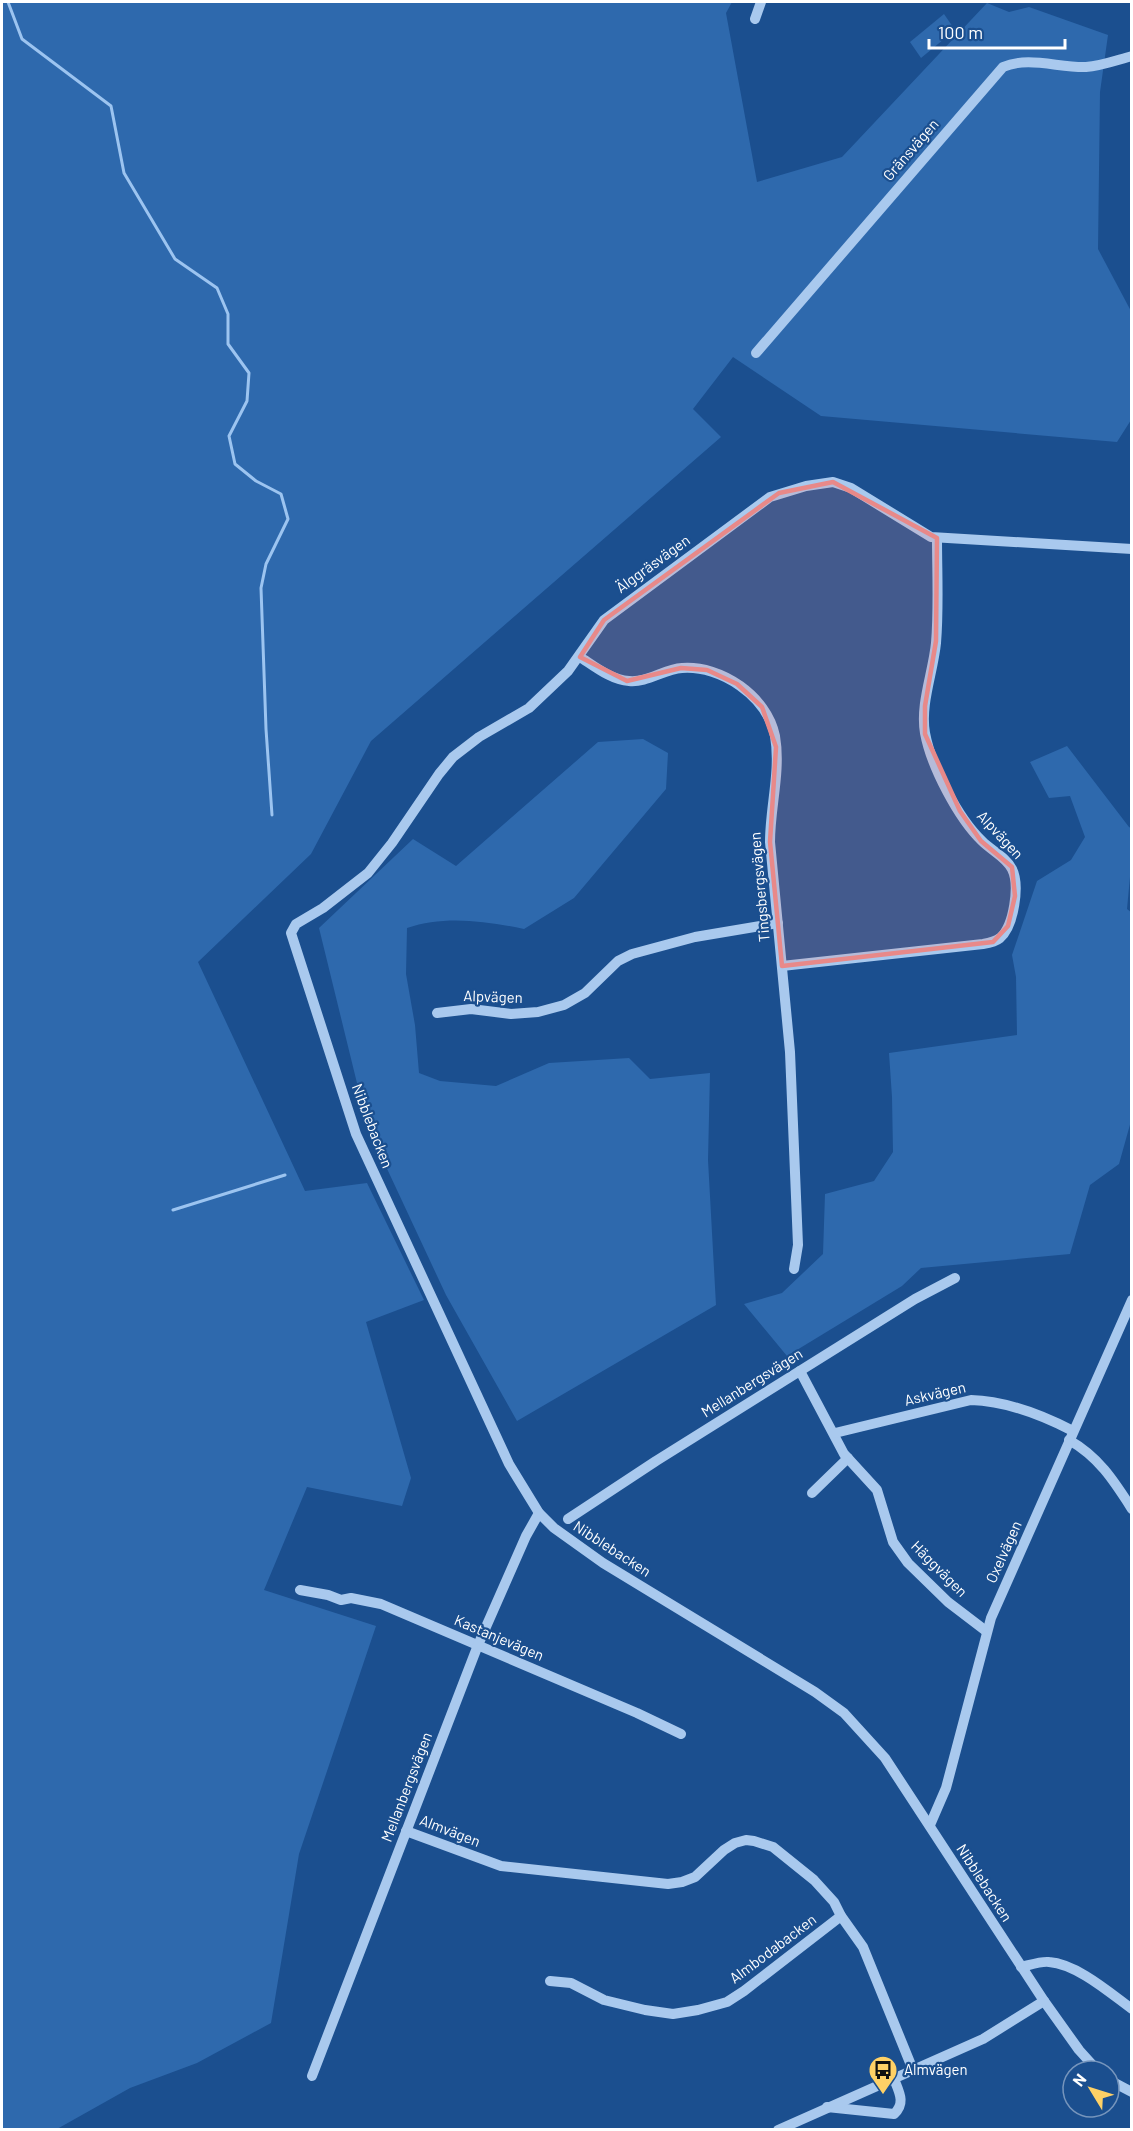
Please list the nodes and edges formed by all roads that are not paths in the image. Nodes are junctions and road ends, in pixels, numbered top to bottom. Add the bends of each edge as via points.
1 (761, 2) edge
2 (755, 19) dead end
3 (1131, 56) edge
4 (756, 353) dead end
5 (938, 538) junction
6 (1131, 549) edge
7 (580, 657) junction
8 (778, 923) junction
9 (296, 924) joint
10 (782, 966) junction
11 (437, 1013) dead end
12 (794, 1269) dead end
13 (955, 1278) dead end
14 (1131, 1300) edge
15 (801, 1371) junction
16 (835, 1433) junction
17 (1071, 1436) junction
18 (848, 1458) junction
19 (812, 1493) dead end
20 (1131, 1509) edge
21 (539, 1513) junction
22 (568, 1519) dead end
23 (300, 1590) dead end
24 (986, 1631) junction
25 (478, 1645) junction
26 (681, 1734) dead end
27 (930, 1825) junction
28 (406, 1831) junction
29 (841, 1916) junction
30 (1021, 1967) junction
31 (550, 1981) dead end
32 (1044, 2001) junction
33 (1131, 2009) edge
34 (1087, 2059) edge
35 (913, 2070) junction
36 (312, 2076) dead end
37 (894, 2079) junction
38 (827, 2107) junction
39 (778, 2130) edge

1 - 2 street
3 - 4 street, Gränsvägen via 1088,66 1033,62 1003,67
5 - 6 street, Älggräsvägen
5 - 7 street, Älggräsvägen via 852,488 833,482 779,493 604,620
5 - 10 street, Alpvägen via 936,641 925,706 925,734 933,761 964,819 1012,867 1015,896 1008,926 999,938 983,944
7 - 8 street, Tingsbergsvägen via 627,681 681,668 707,670 737,684 762,707 772,726 776,747 770,842
7 - 9 street, Älggräsvägen via 529,708 453,757 368,873
8 - 10 street, Tingsbergsvägen
8 - 11 street, Alpvägen via 695,937 632,954 618,961 585,993 564,1005 538,1012 511,1014 471,1008
9 - 21 street, Nibblebacken via 291,938 356,1134 509,1464
10 - 12 street, Tingsbergsvägen via 790,1052 798,1245
13 - 15 street, Mellanbergsvägen
14 - 17 street, Oxelvägen
15 - 16 street, Häggvägen
15 - 22 street, Mellanbergsvägen
16 - 17 street, Askvägen via 971,1400 1018,1408
16 - 18 street, Häggvägen
17 - 20 street, Askvägen via 1111,1476
17 - 24 street, Oxelvägen
18 - 19 street
18 - 24 street, Häggvägen via 877,1490 893,1542 908,1563 948,1602
21 - 25 street, Mellanbergsvägen
21 - 27 street, Nibblebacken via 603,1563 844,1713 885,1758
23 - 25 street, Kastanjevägen via 340,1600 351,1598 381,1604
24 - 27 street, Oxelvägen via 946,1788
25 - 26 street, Kastanjevägen
25 - 28 street, Mellanbergsvägen
27 - 30 street, Nibblebacken
28 - 29 street, Almvägen via 501,1866 668,1884 695,1877 735,1843 763,1842 814,1880
28 - 36 street, Mellanbergsvägen
29 - 31 street, Almbodabacken via 744,1991 727,2002 698,2010 673,2014 645,2010 604,2000 571,1983
29 - 35 street, Almvägen via 863,1947
30 - 32 street, Nibblebacken
30 - 33 street via 1048,1961 1065,1966
32 - 34 street, Nibblebacken
32 - 35 street via 994,2034
35 - 37 street
37 - 38 street
37 - 38 street via 902,2102 894,2114
38 - 39 street

